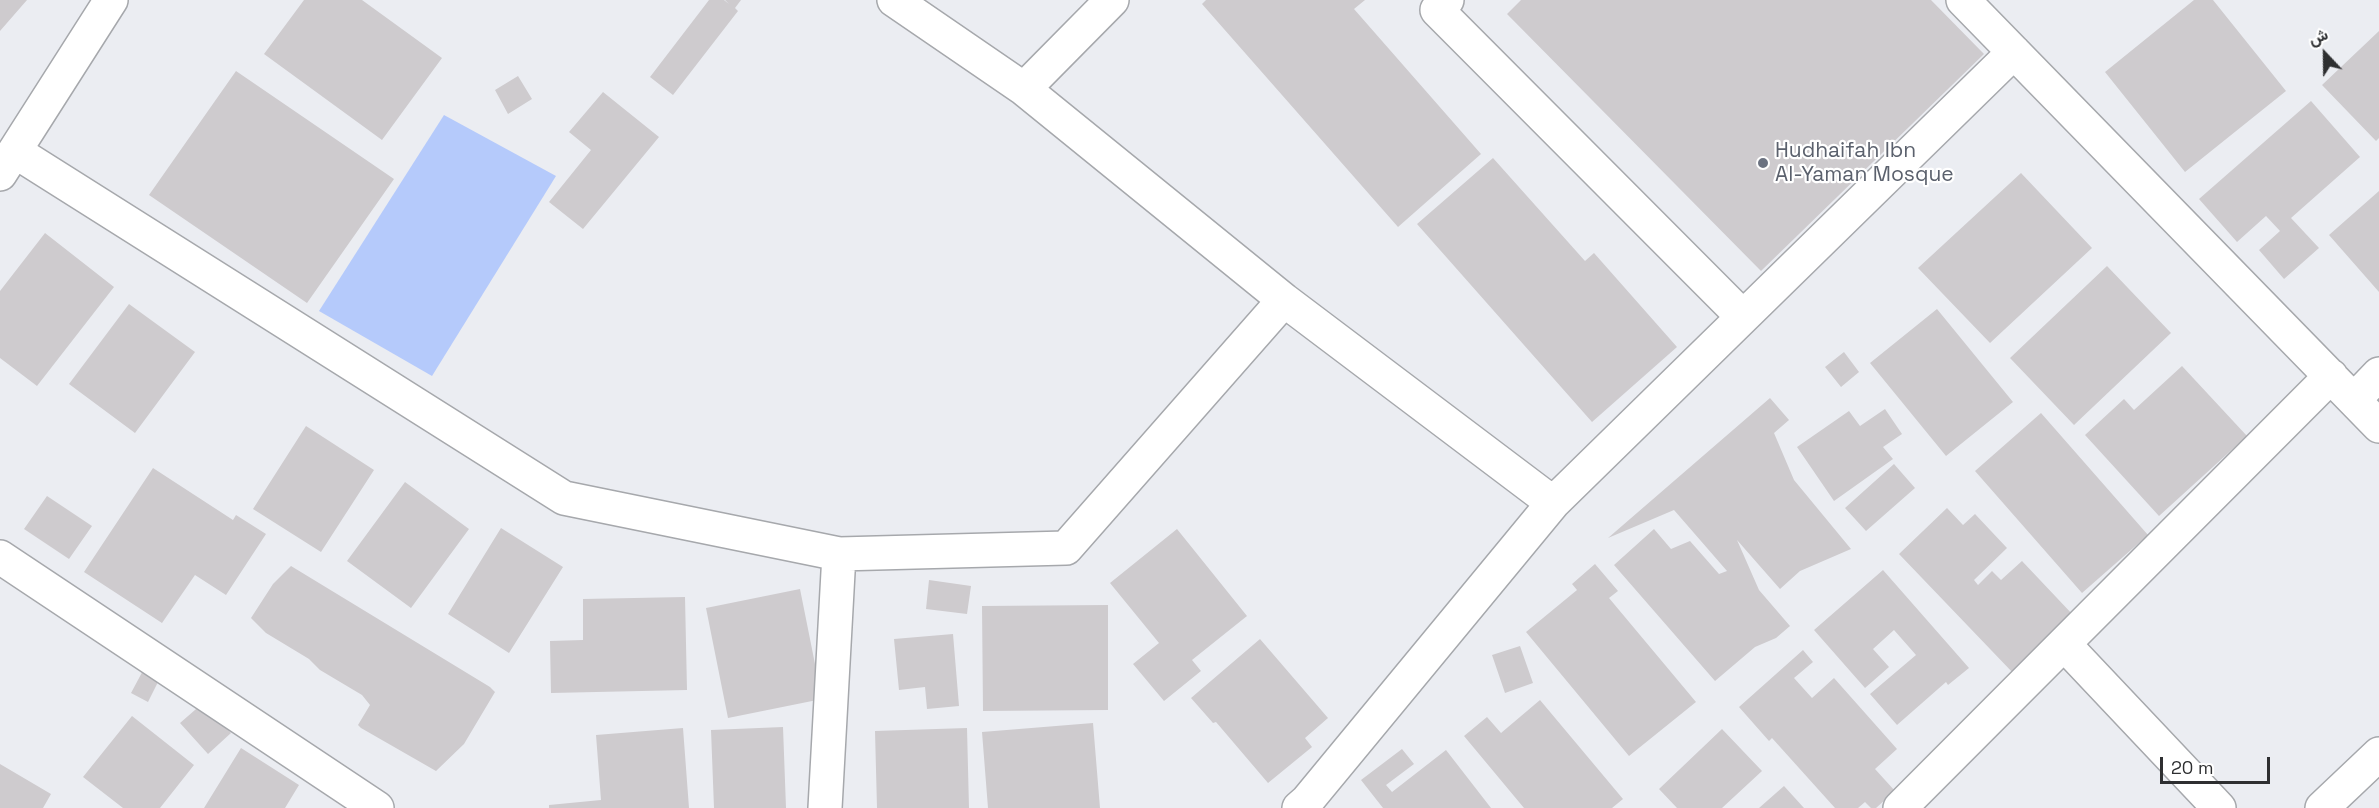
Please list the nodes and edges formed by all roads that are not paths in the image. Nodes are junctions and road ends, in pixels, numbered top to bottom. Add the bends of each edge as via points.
1 (111, 0) edge
2 (894, 0) edge
3 (1112, 0) edge
4 (1447, 0) edge
5 (1963, 0) edge
6 (2014, 52) junction
7 (1024, 89) junction
8 (8, 163) edge
9 (1284, 300) junction
10 (1743, 318) junction
11 (2379, 374) edge
12 (2331, 376) junction
13 (2354, 400) junction
14 (2379, 426) edge
15 (1553, 503) junction
16 (839, 554) junction
17 (0, 557) edge
18 (2064, 644) junction
19 (2379, 753) edge
20 (1307, 806) edge
21 (377, 808) edge
22 (825, 808) edge
23 (1900, 808) edge
24 (2219, 808) edge
25 (2322, 808) edge

1 - 8 street
2 - 7 street
3 - 7 street
4 - 10 street via 1437,10
5 - 6 street
6 - 10 street
6 - 12 street
7 - 9 street
8 - 16 street via 564,498
9 - 15 street
9 - 16 street via 1066,548
10 - 15 street
11 - 13 street
12 - 13 street
12 - 18 street
13 - 14 street
15 - 20 street
16 - 22 street
17 - 21 street
18 - 23 street
18 - 24 street
19 - 25 street

